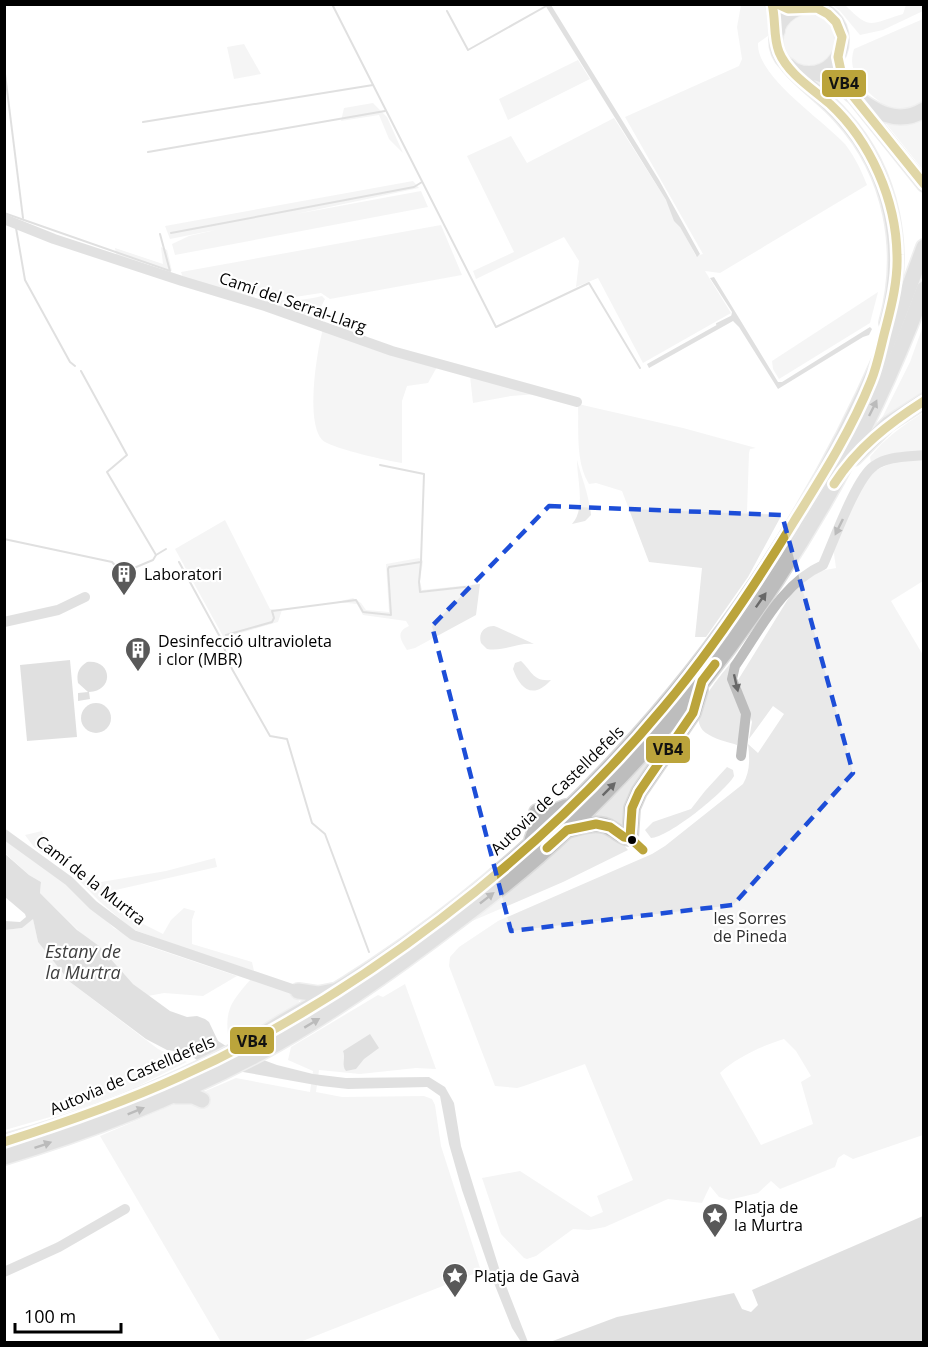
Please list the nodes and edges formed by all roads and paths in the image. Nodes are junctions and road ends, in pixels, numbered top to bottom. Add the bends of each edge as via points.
1 (774, 4) edge
2 (797, 10) junction
3 (777, 32) junction
4 (838, 57) junction
5 (789, 66) junction
6 (815, 73) junction
7 (847, 90) junction
8 (924, 110) edge
9 (922, 184) edge
10 (4, 219) edge
11 (924, 247) edge
12 (924, 289) edge
13 (872, 378) junction
14 (924, 401) edge
15 (577, 402) dead end
16 (924, 456) edge
17 (837, 479) junction
18 (85, 597) dead end
19 (4, 622) edge
20 (702, 681) junction
21 (741, 756) dead end
22 (567, 830) junction
23 (4, 834) edge
24 (346, 986) junction
25 (298, 991) junction
26 (286, 1021) junction
27 (212, 1072) junction
28 (4, 1142) edge
29 (4, 1157) edge
30 (125, 1209) dead end
31 (4, 1272) edge

1 - 2 main road
1 - 3 main road
2 - 3 main road via 786,17
2 - 4 main road via 817,8 836,22 842,38
3 - 5 main road via 777,48
4 - 6 main road
4 - 7 main road
5 - 6 main road
5 - 13 highway via 854,131 874,163 890,207 896,240 895,288
6 - 7 main road via 834,79
7 - 8 highway via 892,117 907,117
7 - 9 main road
10 - 15 street, Camí del Serral-Llarg via 392,351
11 - 13 highway, Autovia de Castelldefels
17 -> 12 highway, Autovia de Castelldefels via 892,367
13 - 24 highway, Autovia de Castelldefels via 807,501 742,604 645,730 574,804 454,910
14 - 17 highway via 881,430
16 -> 21 street via 881,461 872,466 864,475 823,565 810,570 787,592 735,666 732,679 746,714
20 -> 17 highway, Autovia de Castelldefels via 780,573
18 - 19 street via 58,610
22 -> 20 highway, Autovia de Castelldefels via 639,758
20 - 22 highway via 693,713 639,792 632,808 630,838 596,824
27 -> 22 highway, Autovia de Castelldefels via 261,1053 392,970 498,890
23 - 25 street, Camí de la Murtra via 133,934
24 - 25 highway via 323,994
24 - 26 highway, Autovia de Castelldefels
25 - 26 highway via 302,1005
26 - 27 highway, Autovia de Castelldefels via 243,1046
27 - 28 highway, Autovia de Castelldefels
29 -> 27 highway, Autovia de Castelldefels via 159,1101
30 - 31 street via 59,1247

